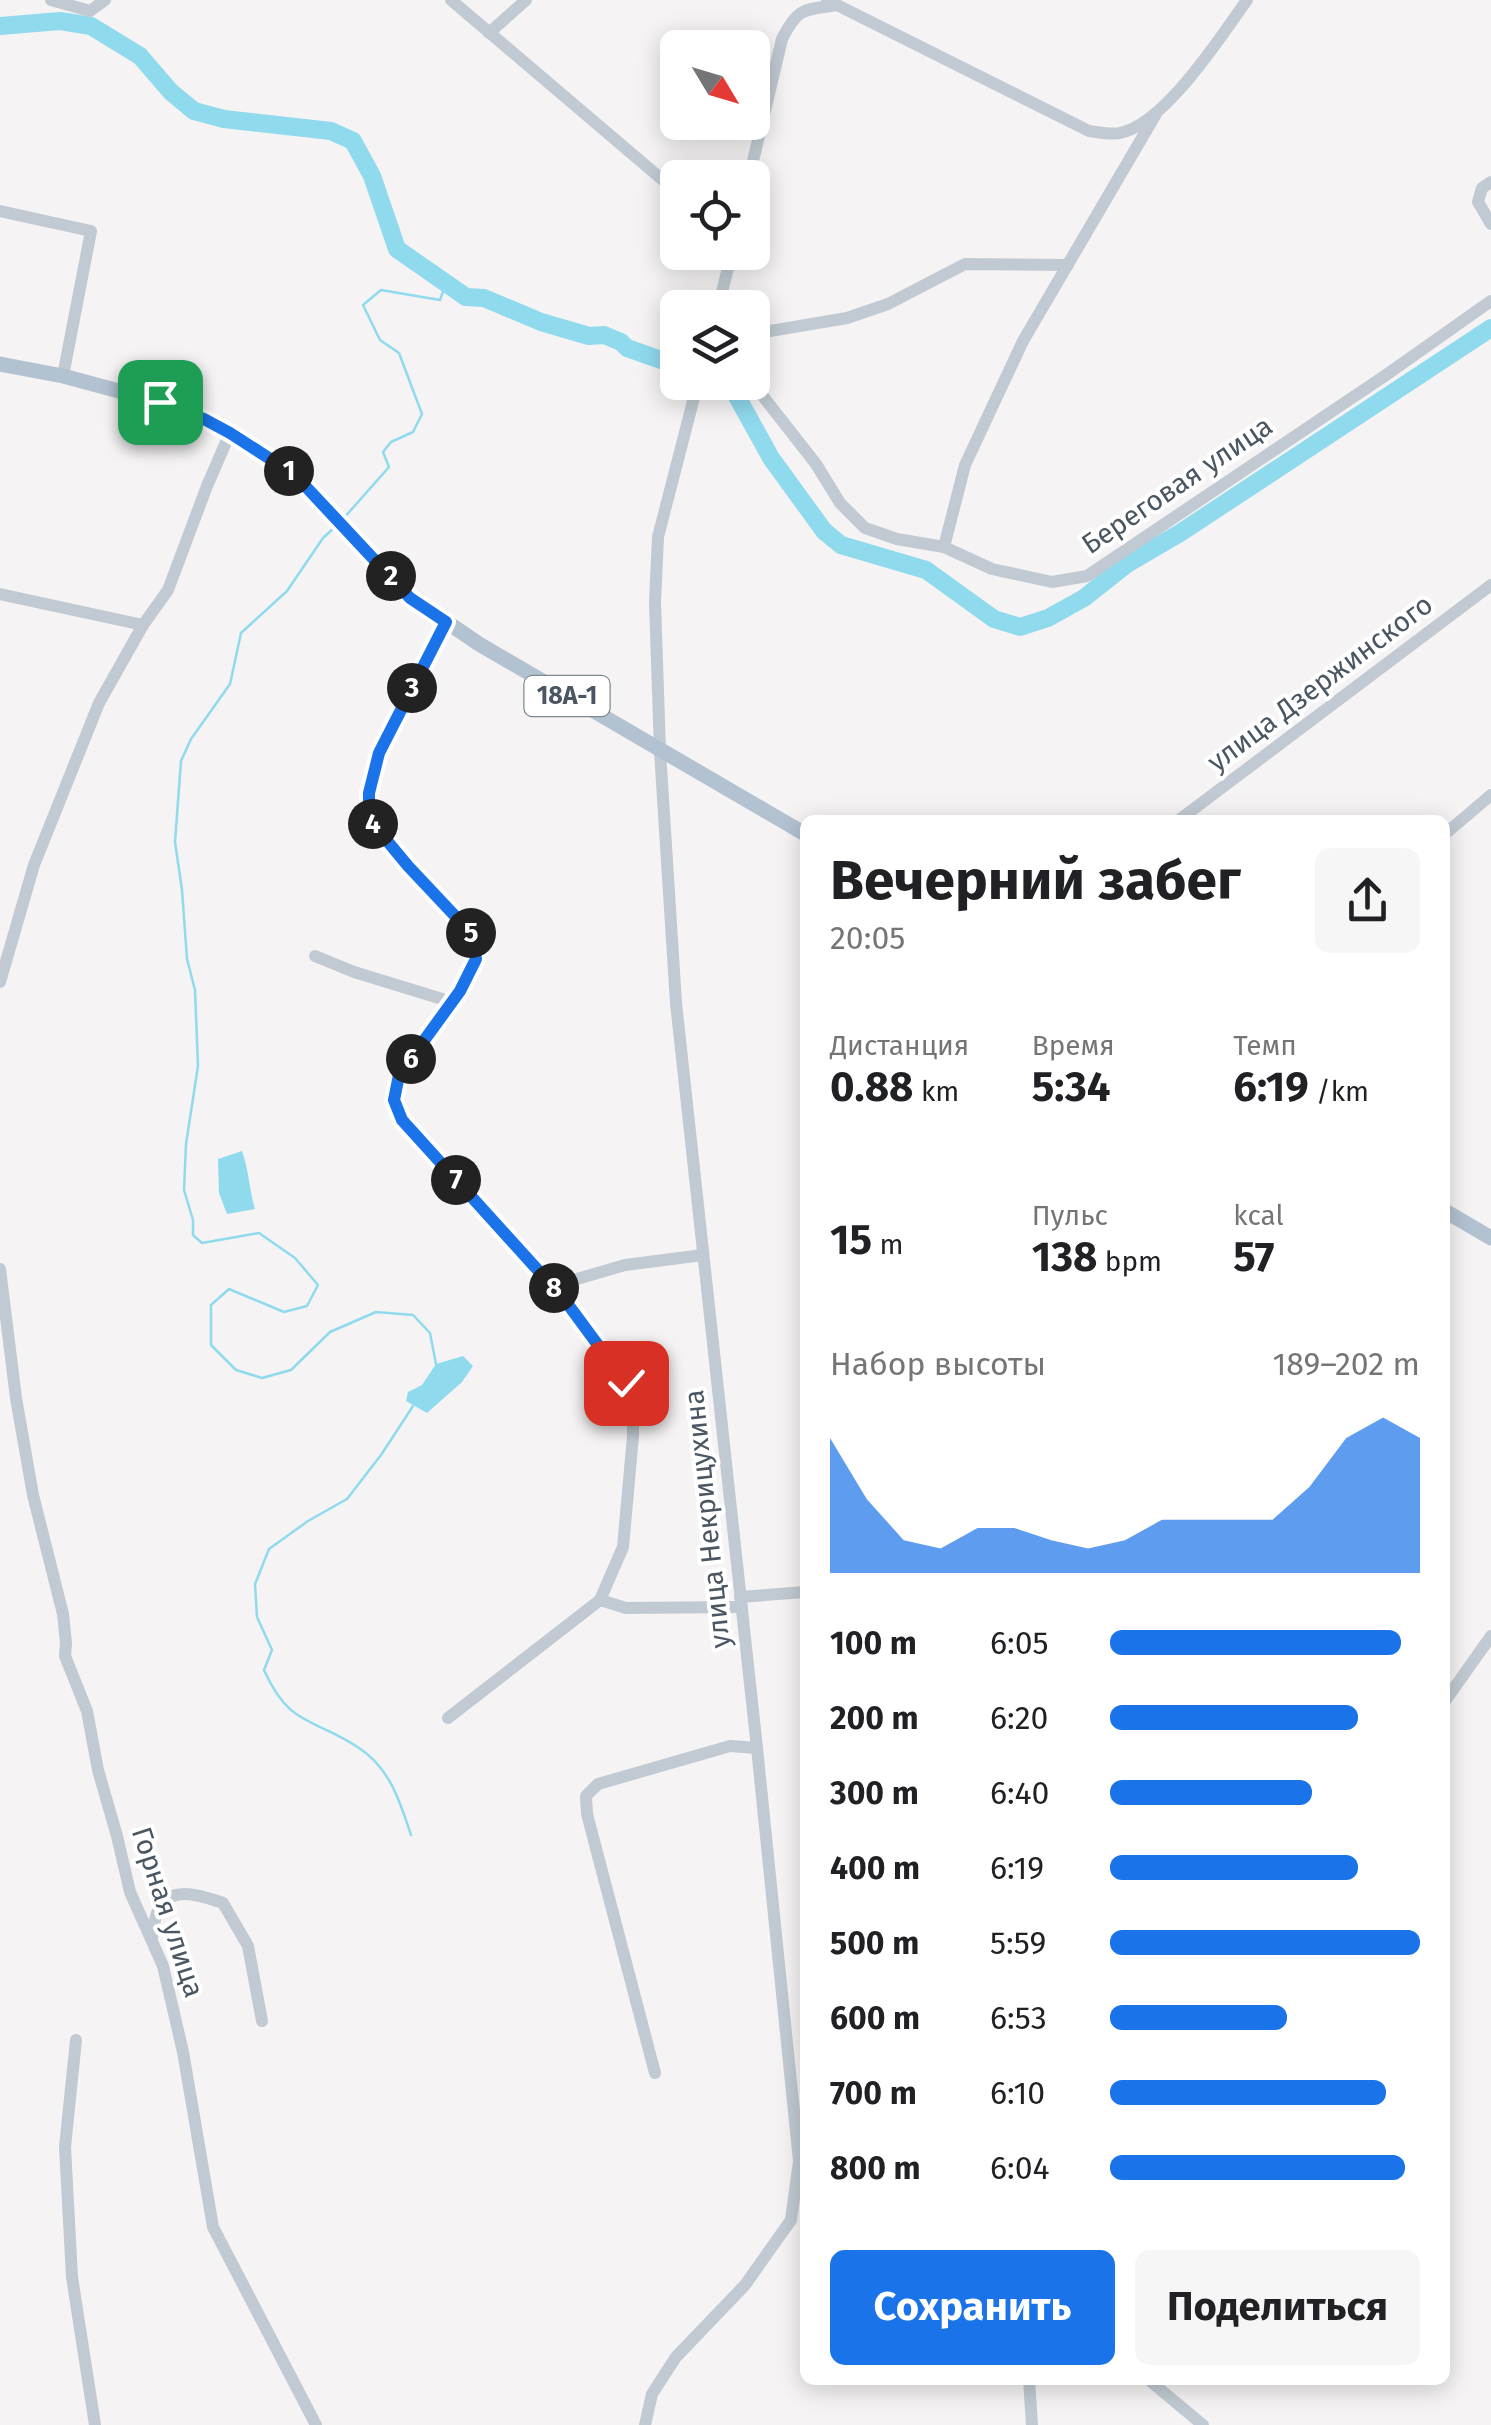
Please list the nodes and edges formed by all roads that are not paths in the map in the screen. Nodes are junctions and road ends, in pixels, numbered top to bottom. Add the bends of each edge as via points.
1 (52, 0) edge
2 (105, 0) edge
3 (451, 0) edge
4 (526, 0) edge
5 (1247, 0) edge
6 (832, 3) edge
7 (489, 33) junction
8 (1157, 112) junction
9 (754, 160) edge
10 (660, 178) edge
11 (1491, 182) edge
12 (0, 212) edge
13 (1491, 224) edge
14 (1068, 265) junction
15 (1491, 301) edge
16 (770, 331) edge
17 (0, 364) edge
18 (63, 376) junction
19 (693, 400) edge
20 (766, 400) edge
21 (230, 433) junction
22 (944, 548) junction
23 (1491, 585) edge
24 (0, 594) edge
25 (446, 622) junction
26 (144, 624) junction
27 (660, 752) junction
28 (1491, 795) edge
29 (1186, 815) edge
30 (1450, 830) edge
31 (800, 831) edge
32 (315, 956) dead end
33 (0, 982) edge
34 (452, 1002) junction
35 (1450, 1214) edge
36 (1491, 1238) edge
37 (703, 1256) junction
38 (0, 1269) edge
39 (553, 1286) junction
40 (800, 1593) edge
41 (600, 1600) junction
42 (741, 1602) junction
43 (1491, 1636) edge
44 (1450, 1695) edge
45 (448, 1718) dead end
46 (757, 1748) junction
47 (152, 1940) junction
48 (262, 2021) dead end
49 (76, 2040) dead end
50 (655, 2073) dead end
51 (798, 2218) edge
52 (1029, 2385) edge
53 (1155, 2385) edge
54 (95, 2425) edge
55 (316, 2425) edge
56 (645, 2425) edge
57 (1032, 2425) edge
58 (1203, 2425) edge

1 - 2 street via 90,12
3 - 7 street
4 - 7 street
5 - 8 street via 1196,72
6 - 8 street via 1089,131 1119,134
6 - 9 street via 803,10 782,39
7 - 10 street
8 - 14 street
11 - 13 street via 1478,202
12 - 18 street via 91,231
14 - 16 street via 965,264 888,304
14 - 22 street via 1023,341 965,465
15 - 22 street, Береговая улица via 1086,576 1052,582 992,570
17 - 18 main road, 18А-1
18 - 21 main road, 18А-1 via 160,402
19 - 27 street, улица Некрицухина via 658,537
20 - 22 street, Береговая улица via 865,528
21 - 25 main road, 18А-1 via 295,475 410,598
21 - 26 street via 168,590
23 - 29 street, улица Дзержинского
24 - 26 street
25 - 27 main road, 18А-1
25 - 34 street via 379,753 369,819 472,934 476,959
26 - 33 street via 99,703 34,865
27 - 31 main road, 18А-1
27 - 37 street, улица Некрицухина via 676,1003
28 - 30 street
32 - 34 street
34 - 39 street via 399,1075 394,1100 402,1120
35 - 36 main road
37 - 39 street via 625,1266
37 - 42 street, улица Некрицухина
38 - 47 street, Горная улица via 16,1398 65,1656 87,1711 130,1892
39 - 41 street via 626,1383 633,1408 623,1547
40 - 42 street
41 - 42 street via 626,1608
41 - 45 street
42 - 46 street, улица Некрицухина
43 - 44 street
46 - 50 street via 730,1746 598,1784 586,1796
46 - 51 street, улица Некрицухина via 799,2161
47 - 48 street via 158,1908 172,1896 191,1893 223,1904 248,1946
47 - 55 street, Горная улица via 183,2052 214,2226
49 - 54 street via 65,2148 72,2277
51 - 56 street via 745,2286 676,2357 652,2394
52 - 57 street
53 - 58 street

